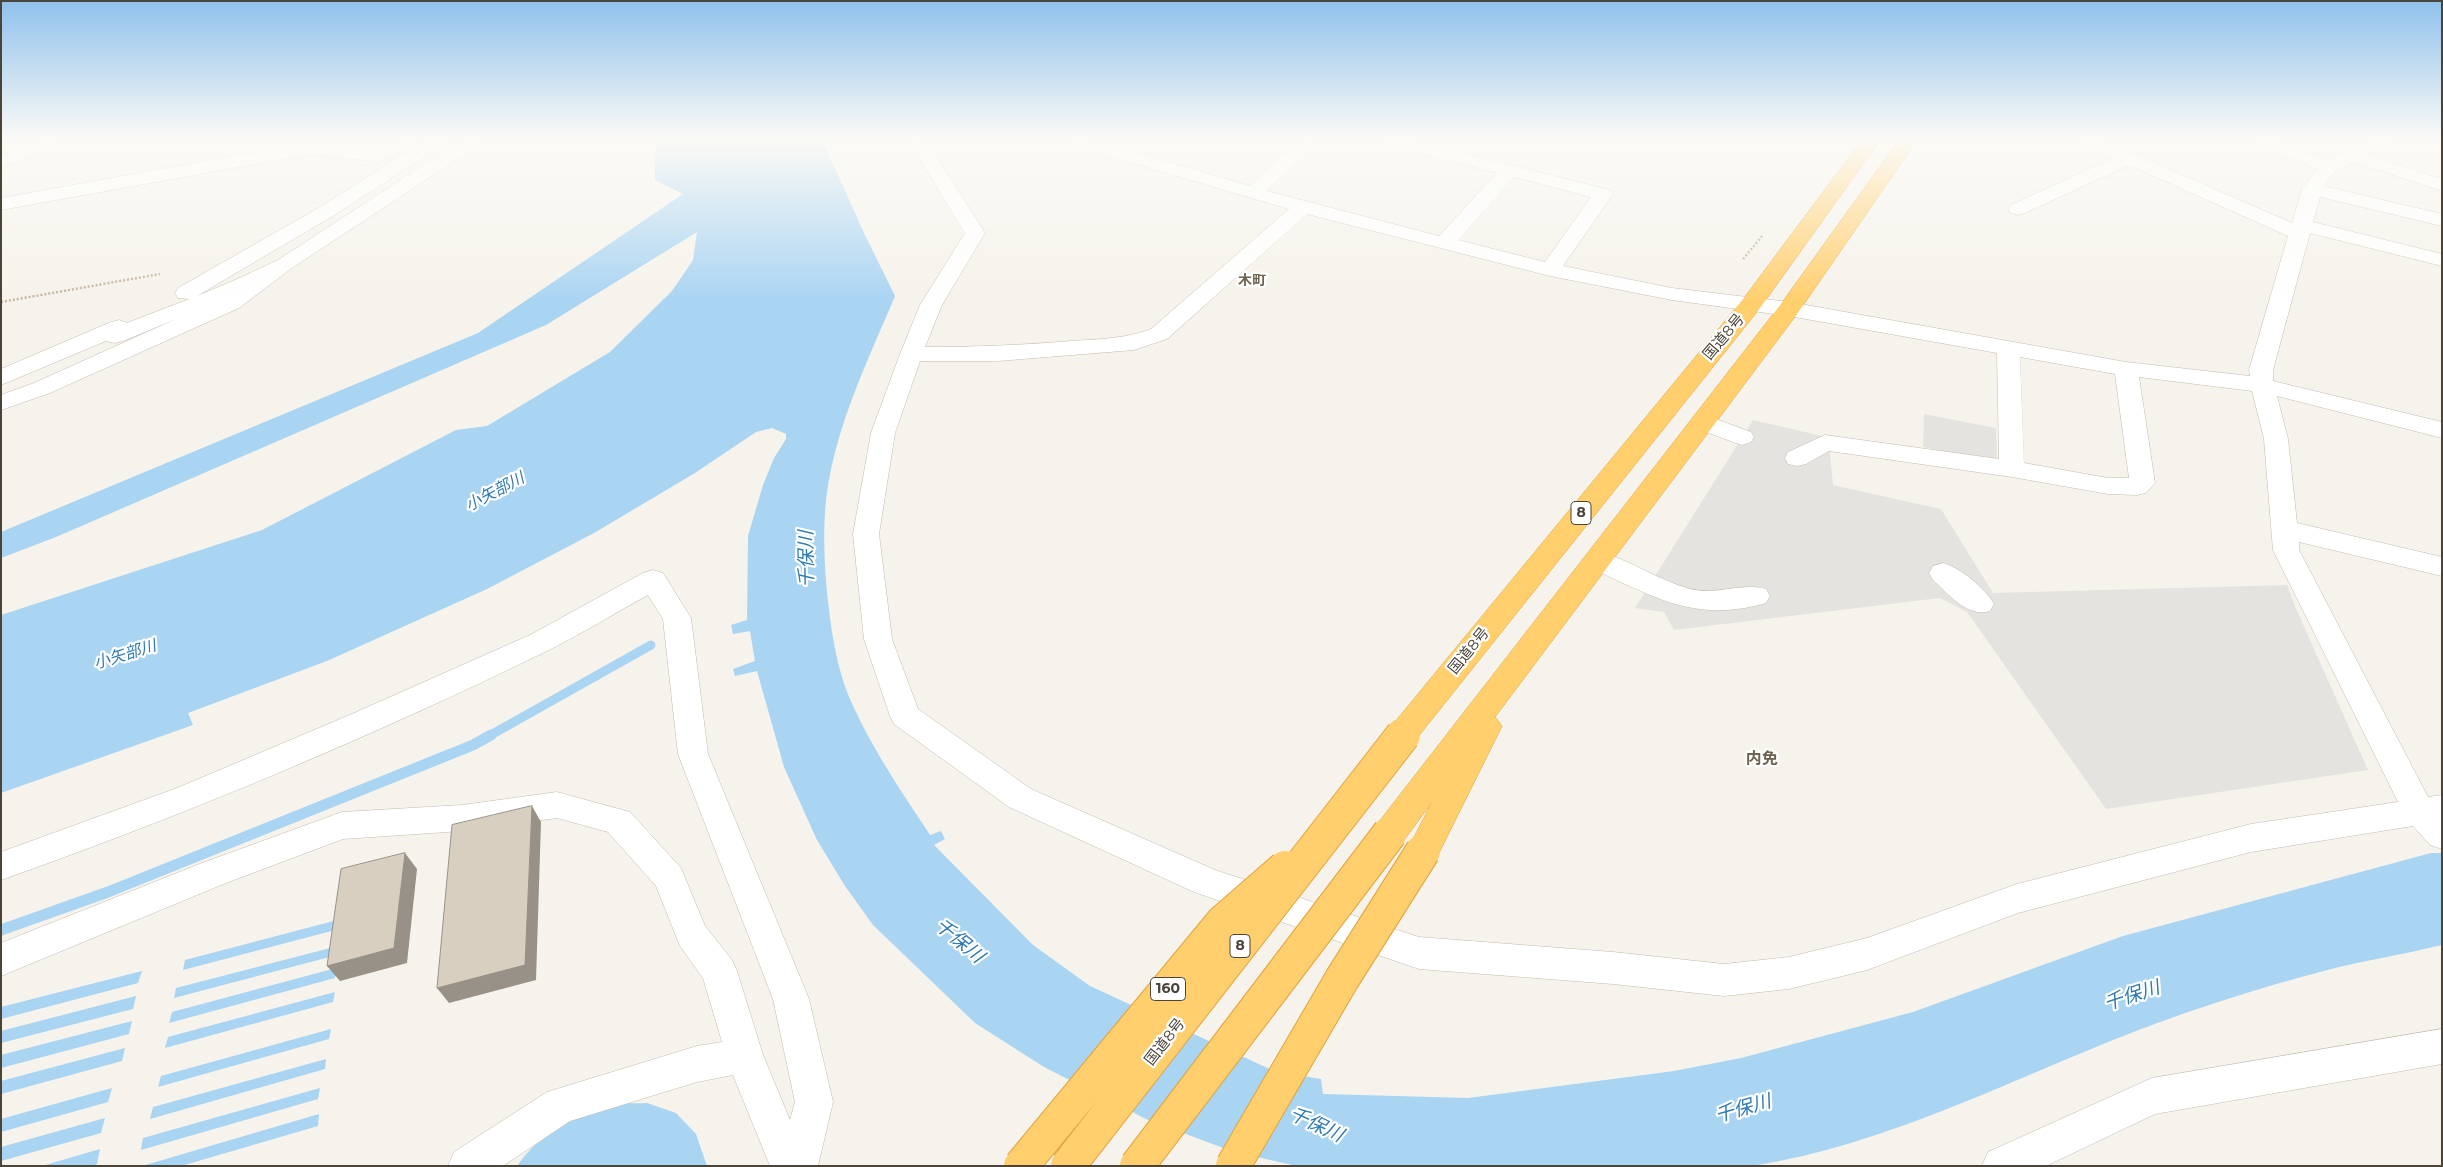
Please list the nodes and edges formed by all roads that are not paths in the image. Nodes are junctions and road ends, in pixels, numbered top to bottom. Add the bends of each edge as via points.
1 (61, 193) edge
2 (355, 193) edge
3 (392, 193) edge
4 (950, 193) edge
5 (1255, 193) edge
6 (1489, 193) edge
7 (1601, 193) edge
8 (1832, 193) edge
9 (1870, 193) edge
10 (2052, 193) edge
11 (2214, 193) edge
12 (2311, 193) edge
13 (2331, 193) edge
14 (1, 204) edge
15 (1303, 207) junction
16 (2018, 209) dead end
17 (2442, 220) edge
18 (2300, 229) junction
19 (1444, 244) junction
20 (2442, 260) edge
21 (285, 264) junction
22 (1550, 270) junction
23 (1752, 303) junction
24 (1789, 309) junction
25 (104, 334) junction
26 (2008, 348) junction
27 (911, 354) junction
28 (2126, 369) junction
29 (1, 378) edge
30 (2262, 385) junction
31 (1, 403) edge
32 (1702, 422) junction
33 (2442, 430) edge
34 (1742, 437) dead end
35 (2006, 454) junction
36 (1798, 458) dead end
37 (2284, 528) junction
38 (1598, 560) junction
39 (2442, 567) edge
40 (1943, 573) dead end
41 (1756, 596) dead end
42 (1980, 604) dead end
43 (1514, 670) junction
44 (2435, 821) edge
45 (1331, 829) junction
46 (1, 866) edge
47 (1, 960) edge
48 (2442, 1046) edge
49 (744, 1055) junction
50 (468, 1166) edge
51 (790, 1166) edge
52 (798, 1166) edge
53 (1021, 1166) edge
54 (1068, 1166) edge
55 (1137, 1166) edge
56 (1233, 1166) edge
57 (2002, 1166) edge

1 - 14 street
2 - 25 street via 187,292
3 - 21 street
4 - 27 street via 975,233 931,305
5 - 15 street
6 - 19 street
7 - 22 street
8 - 23 highway, 国道8号 / 8
9 - 24 highway
10 - 16 street
11 - 18 street
12 - 18 street
13 - 17 street
15 - 19 street
15 - 27 street via 1159,334 1134,343 1037,352
18 - 20 street
18 - 30 street via 2261,370
19 - 22 street
21 - 25 street via 243,285 115,336
21 - 31 street via 231,303 42,388
22 - 23 street via 1672,294
23 - 24 street
23 - 45 highway, 国道8号 / 8, bridge via 1410,724
24 - 26 street
24 - 32 highway
25 - 29 street
26 - 28 street
26 - 35 street
27 - 44 street via 883,433 866,534 878,639 905,716 1020,798 1206,882 1419,953 1724,980 1789,973 1867,954 2017,899 2251,838
28 - 30 street
28 - 35 street via 2142,483 2137,488 2108,486
30 - 33 street
30 - 37 street via 2276,439
32 - 34 street
32 - 38 highway
35 - 36 street via 1825,443
37 - 39 street
37 - 44 street via 2286,550 2303,604
38 - 41 street via 1685,598 1711,602
38 - 43 highway
40 - 42 street
43 - 55 highway, bridge
43 - 56 highway, bridge via 1423,851 1342,979
45 - 53 highway, 160, bridge via 1224,922
45 - 54 highway, 国道8号 / 8, bridge
46 - 52 street via 188,797 363,722 540,642 653,580 677,618 693,754 791,999 814,1102
47 - 49 street via 205,876 342,826 462,818 557,805 619,822 669,878 692,935 719,972
48 - 57 street via 2152,1096
49 - 50 street via 697,1064 560,1105
49 - 51 street

